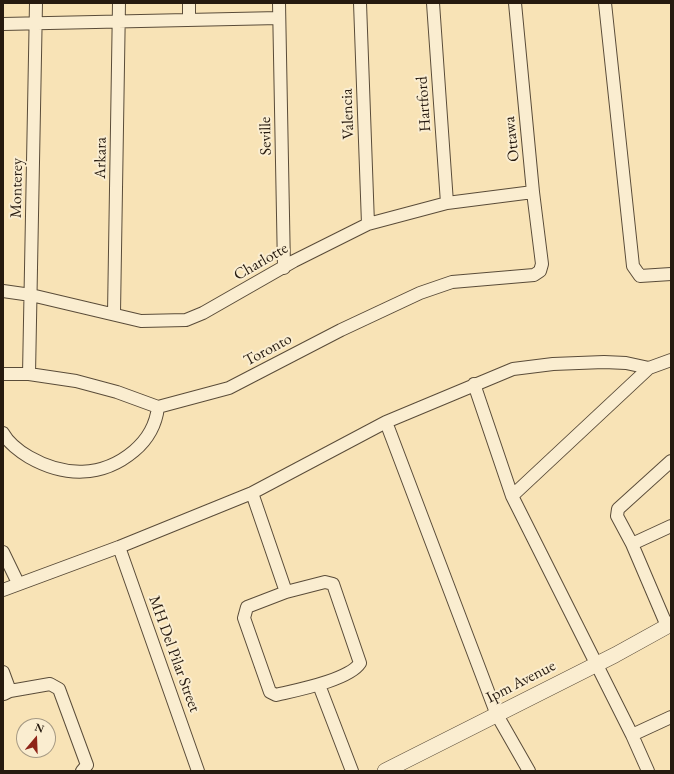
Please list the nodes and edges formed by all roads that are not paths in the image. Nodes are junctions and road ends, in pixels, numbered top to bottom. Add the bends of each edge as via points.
1 (36, 3) edge
2 (119, 3) edge
3 (189, 3) edge
4 (279, 3) edge
5 (360, 3) edge
6 (433, 3) edge
7 (515, 3) edge
8 (605, 3) edge
9 (279, 18) junction
10 (189, 20) junction
11 (119, 21) junction
12 (35, 23) junction
13 (3, 24) edge
14 (533, 192) junction
15 (447, 203) junction
16 (368, 224) junction
17 (284, 268) junction
18 (540, 271) joint
19 (671, 274) edge
20 (3, 291) edge
21 (31, 295) junction
22 (114, 313) junction
23 (671, 360) edge
24 (649, 368) junction
25 (3, 374) edge
26 (29, 374) junction
27 (474, 384) junction
28 (158, 408) junction
29 (386, 422) junction
30 (3, 433) edge
31 (671, 461) edge
32 (252, 493) junction
33 (512, 496) junction
34 (671, 526) edge
35 (632, 544) junction
36 (119, 547) junction
37 (3, 552) edge
38 (18, 583) junction
39 (3, 590) edge
40 (286, 592) junction
41 (669, 625) edge
42 (595, 664) junction
43 (3, 672) edge
44 (319, 685) junction
45 (7, 693) edge
46 (497, 715) junction
47 (671, 717) edge
48 (632, 735) junction
49 (82, 771) edge
50 (198, 771) edge
51 (352, 771) edge
52 (386, 771) edge
53 (529, 771) edge
54 (648, 771) edge

1 - 12 street, Monterey
2 - 11 street, Arkara
3 - 10 street
4 - 9 street, Seville
5 - 16 street, Valencia
6 - 15 street, Hartford
7 - 14 street, Ottawa
8 - 19 street via 634,266 640,276
9 - 10 street
9 - 17 street, Seville
10 - 11 street
11 - 12 street
11 - 22 street, Arkara
12 - 13 street
12 - 21 street, Monterey
14 - 15 street, Charlotte
14 - 18 street, Ottawa via 542,264
15 - 16 street, Charlotte
16 - 17 street, Charlotte
17 - 22 street, Charlotte via 186,320 141,321
18 - 28 street, Toronto via 534,275 452,282 420,293 341,330 229,388
20 - 21 street, Charlotte
21 - 22 street, Charlotte
21 - 26 street, Monterey
23 - 24 street
24 - 27 street via 604,362 553,364 514,369
24 - 33 street
25 - 26 street
26 - 28 street via 117,392
27 - 29 street
27 - 33 street
28 - 30 street via 156,421 142,444 114,466 95,471 54,469 41,464 21,453
29 - 32 street
29 - 46 street
31 - 35 street via 618,509 617,516
32 - 36 street
32 - 40 street
33 - 42 street
34 - 35 street
35 - 41 street
36 - 38 street
36 - 50 street, MH Del Pilar Street
37 - 38 street
38 - 39 street
40 - 44 street via 325,582 333,584 360,663 355,670
40 - 44 street via 247,608 244,618 270,692 276,695
41 - 42 street, Ipm Avenue
42 - 46 street, Ipm Avenue
42 - 48 street
43 - 45 street
44 - 51 street
45 - 49 street via 50,684 58,689 87,765
46 - 52 street, Ipm Avenue
46 - 53 street
47 - 48 street
48 - 54 street

